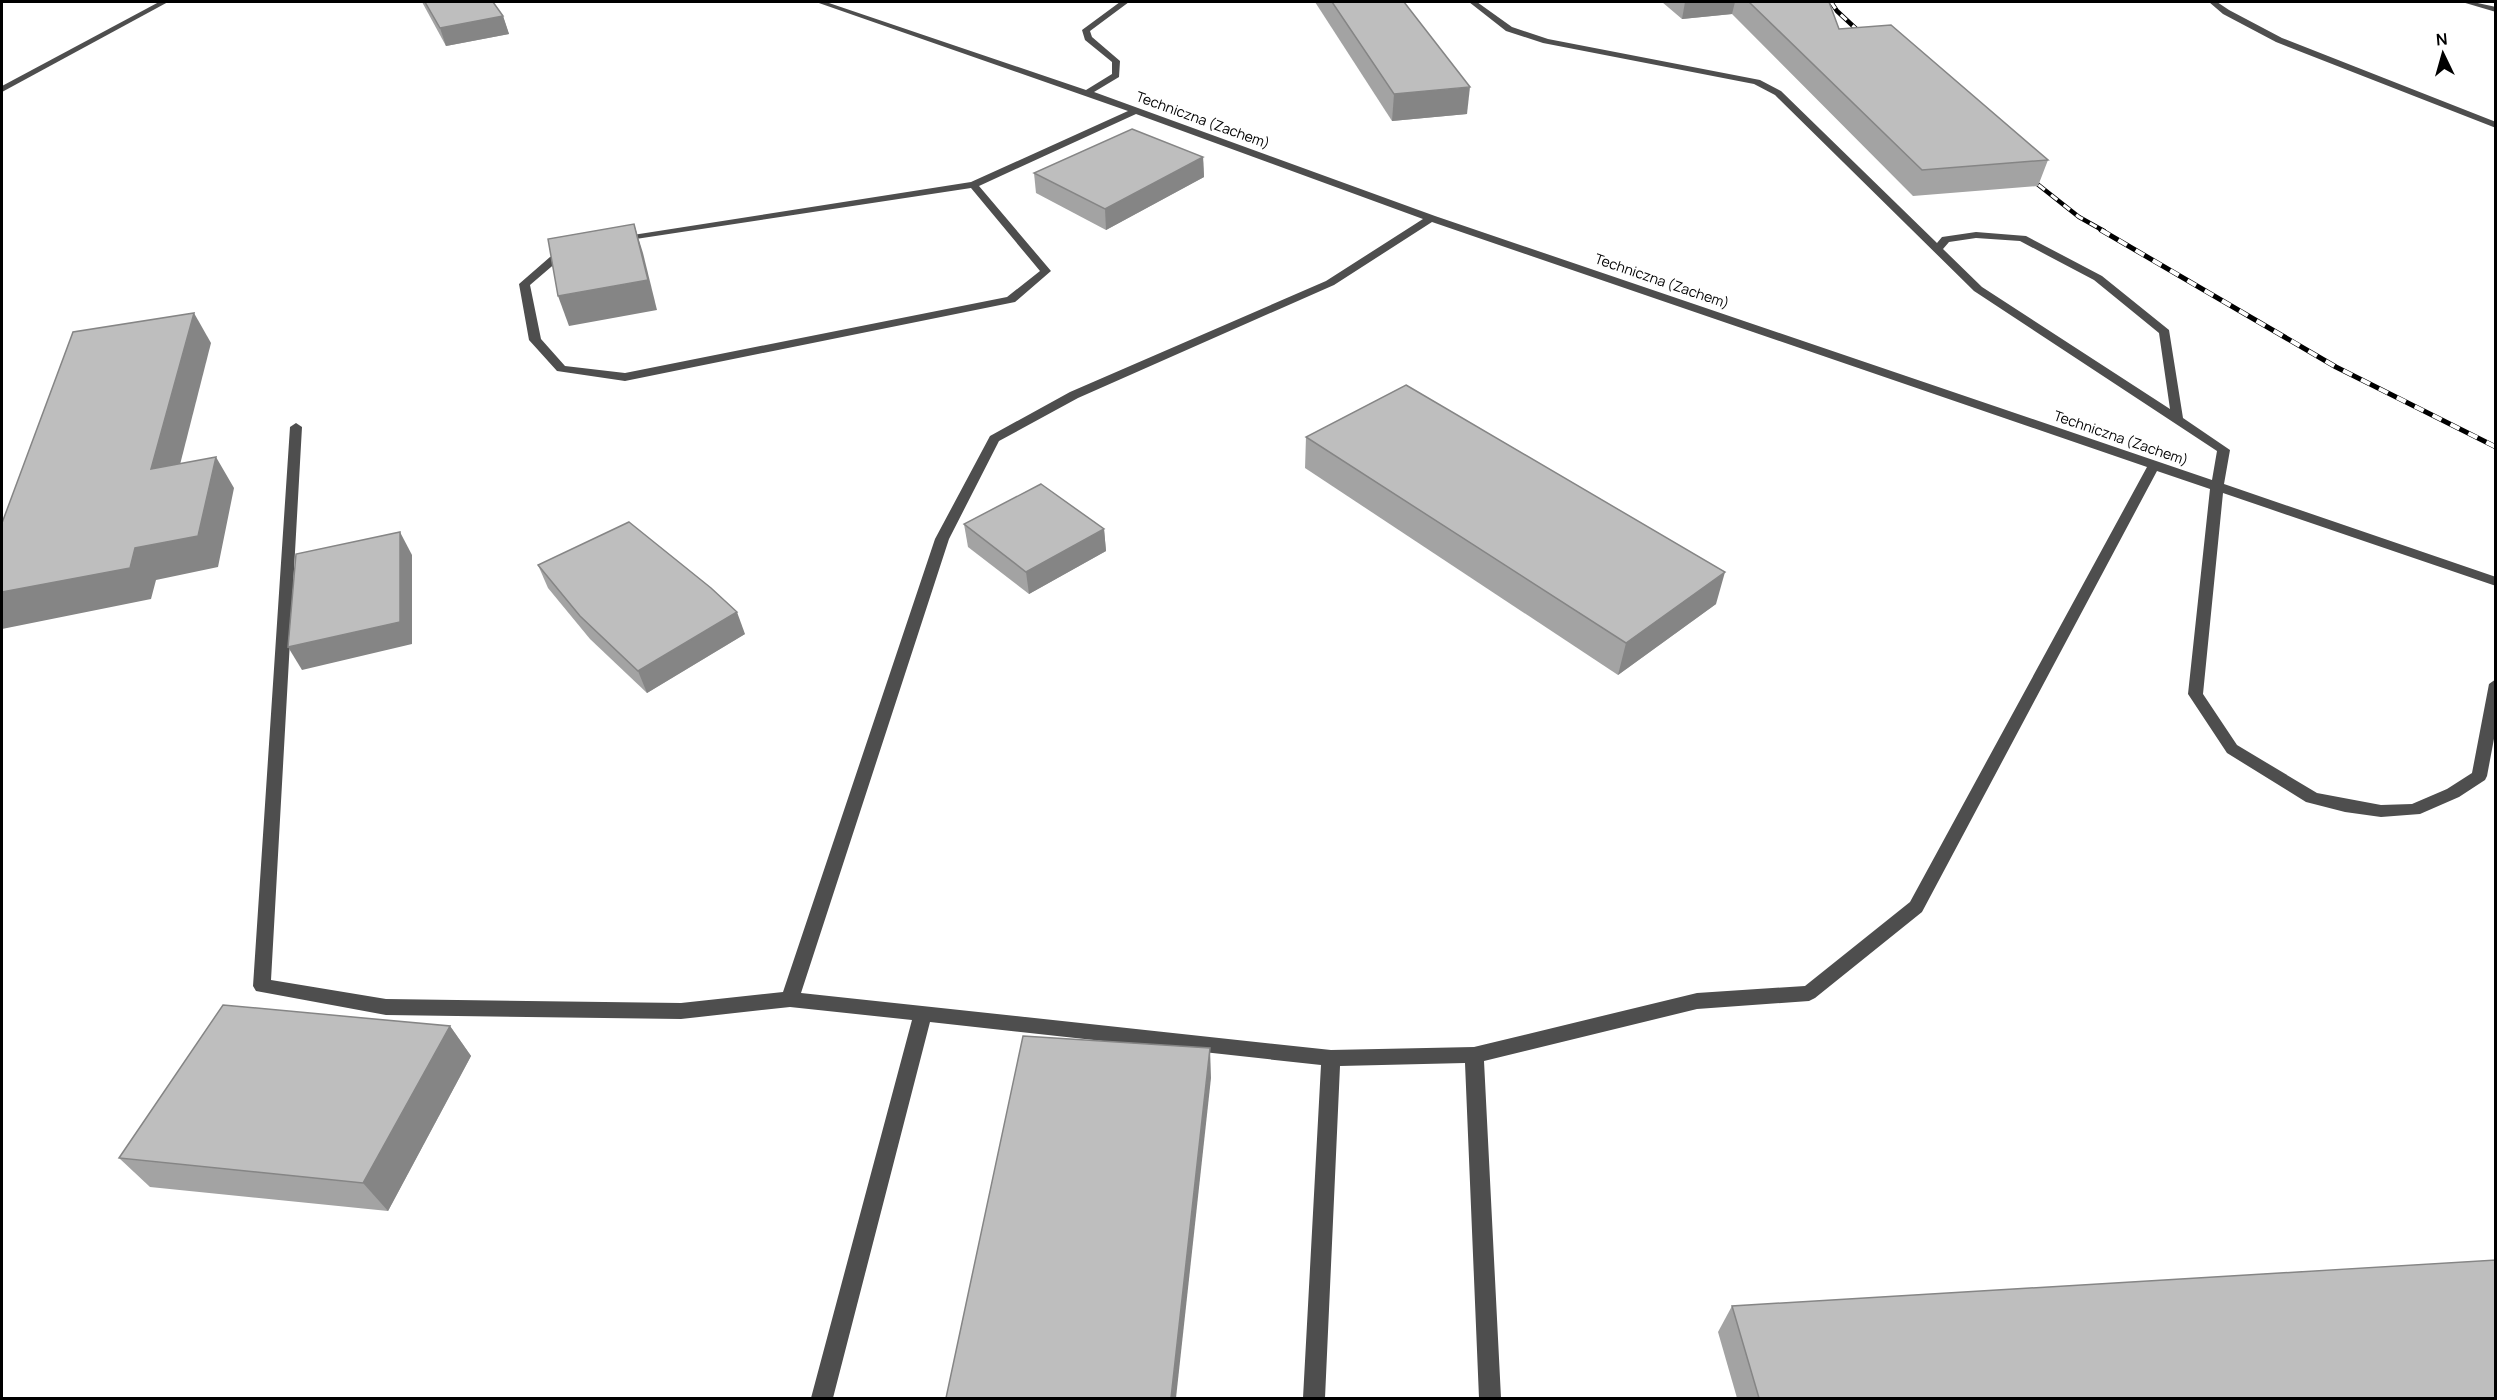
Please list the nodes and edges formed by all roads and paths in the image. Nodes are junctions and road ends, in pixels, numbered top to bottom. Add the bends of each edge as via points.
1 (165, 2) edge
2 (820, 2) edge
3 (1125, 2) edge
4 (1473, 2) edge
5 (2213, 2) edge
6 (2466, 2) edge
7 (2496, 10) edge
8 (2, 89) edge
9 (1087, 93) junction
10 (1135, 111) junction
11 (2496, 126) edge
12 (973, 185) junction
13 (1431, 218) junction
14 (609, 242) edge
15 (585, 245) edge
16 (1937, 250) junction
17 (2177, 419) junction
18 (296, 427) dead end
19 (2154, 465) junction
20 (2217, 486) junction
21 (2496, 582) edge
22 (2496, 684) edge
23 (790, 999) junction
24 (923, 1014) junction
25 (1474, 1055) junction
26 (1331, 1058) junction
27 (822, 1398) edge
28 (1314, 1398) edge
29 (1490, 1398) edge

1 - 8 lane
2 - 9 lane, Techniczna (Zachem)
3 - 9 lane via 1086,30 1088,38 1116,61 1116,75
4 - 16 lane via 1509,29 1546,41 1757,82 1778,93
5 - 11 lane via 2279,40
6 - 7 lane
9 - 10 lane, Techniczna (Zachem)
10 - 12 lane
10 - 13 lane, Techniczna (Zachem)
12 - 14 lane
12 - 15 lane via 1046,271 1011,300 626,377 561,369 535,340 524,284 554,259
13 - 19 lane, Techniczna (Zachem)
13 - 23 lane via 1330,282 1074,394 994,439 942,539
16 - 17 lane via 1978,289
16 - 17 lane via 1946,239 1976,235 2022,238 2098,278 2165,332
17 - 20 lane via 2224,450
18 - 23 lane via 262,986 386,1007 681,1011
19 - 20 lane, Techniczna (Zachem)
19 - 25 lane via 1916,907 1809,993 1697,1001
20 - 21 lane, Techniczna (Zachem)
20 - 22 lane via 2195,694 2232,749 2312,798 2382,811 2414,810 2453,793 2479,776
23 - 24 lane
24 - 26 lane
24 - 27 lane
25 - 26 lane
25 - 29 lane
26 - 28 lane

